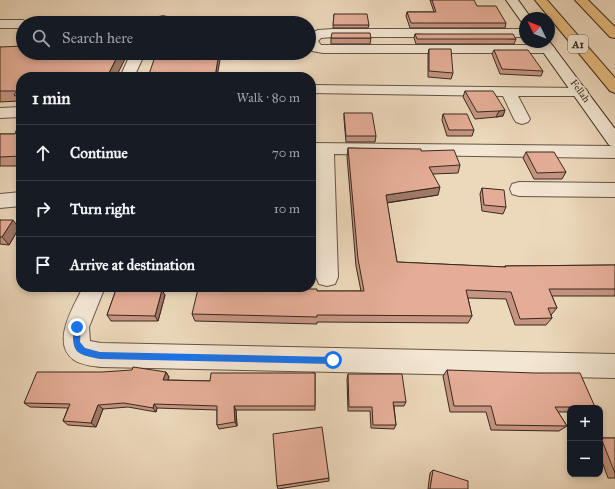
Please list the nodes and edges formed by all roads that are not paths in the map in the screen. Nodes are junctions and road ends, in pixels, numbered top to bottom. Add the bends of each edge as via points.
1 (512, 0) edge
2 (541, 0) edge
3 (581, 0) edge
4 (521, 12) edge
5 (0, 24) edge
6 (16, 24) edge
7 (519, 33) edge
8 (615, 34) edge
9 (316, 36) edge
10 (519, 46) edge
11 (316, 47) edge
12 (548, 48) edge
13 (135, 60) edge
14 (147, 60) edge
15 (129, 72) edge
16 (143, 72) edge
17 (615, 88) edge
18 (316, 89) edge
19 (510, 92) junction
20 (581, 92) junction
21 (16, 112) edge
22 (0, 113) edge
23 (522, 119) dead end
24 (615, 141) edge
25 (318, 148) edge
26 (615, 152) edge
27 (519, 189) dead end
28 (615, 190) edge
29 (16, 199) edge
30 (0, 201) edge
31 (327, 277) dead end
32 (92, 292) edge
33 (615, 366) edge

1 - 4 street
2 - 17 highway, A1
3 - 8 highway
5 - 6 street
7 - 9 street via 333,33
10 - 11 street via 323,49
12 - 20 street, Fellah
13 - 15 street
14 - 16 street
18 - 19 street
19 - 20 street
19 - 23 street
20 - 24 street, Fellah
21 - 22 street
25 - 26 street
25 - 31 street
27 - 28 street
29 - 30 street
32 - 33 street via 77,327 76,344 83,352 100,355

